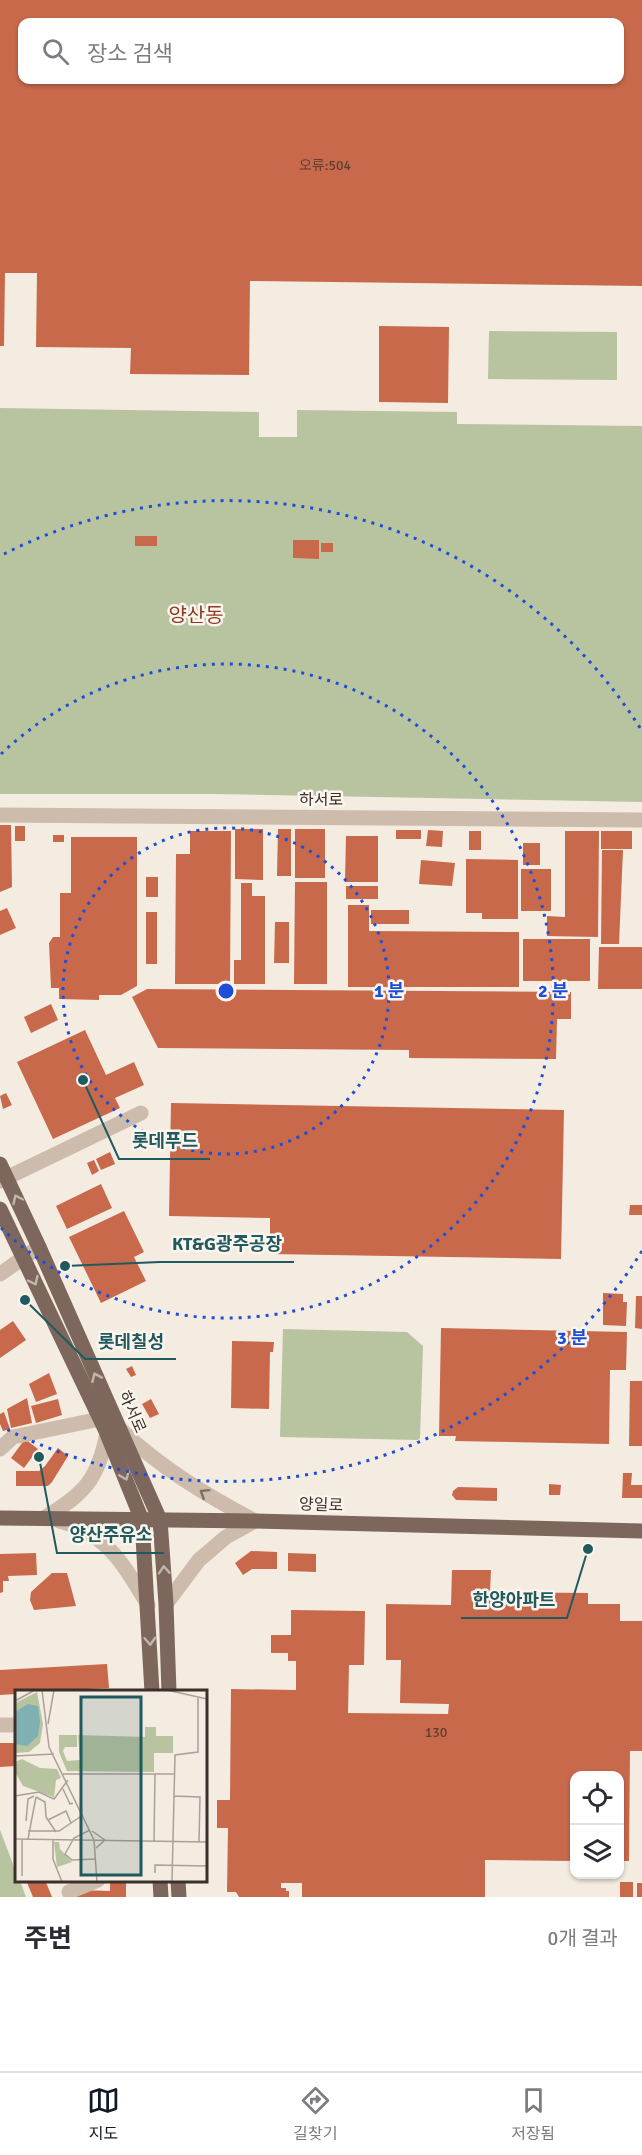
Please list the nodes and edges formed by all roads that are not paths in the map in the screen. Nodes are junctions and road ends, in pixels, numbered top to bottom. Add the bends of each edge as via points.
1 (0, 816) edge
2 (642, 820) edge
3 (141, 1113) dead end
4 (2, 1174) edge
5 (0, 1209) edge
6 (39, 1246) junction
7 (23, 1258) junction
8 (0, 1274) edge
9 (100, 1419) junction
10 (114, 1432) junction
11 (0, 1449) edge
12 (0, 1518) edge
13 (44, 1518) junction
14 (142, 1520) junction
15 (160, 1520) junction
16 (255, 1521) junction
17 (642, 1532) edge
18 (148, 1605) junction
19 (166, 1605) junction
20 (152, 1690) edge
21 (169, 1690) edge
22 (95, 1882) edge
23 (160, 1882) edge
24 (178, 1882) edge
25 (69, 1892) dead end
26 (162, 1897) edge
27 (179, 1897) edge

1 - 2 street, 하서로
3 - 4 street
6 -> 4 main road, 하서로
5 - 7 main road, 하서로
6 - 7 street
10 -> 6 main road, 하서로
7 - 8 street
7 -> 9 main road, 하서로
9 - 10 main road, 하서로
9 - 11 street via 13,1437
10 - 13 street via 79,1495
10 -> 14 main road, 하서로
10 - 15 main road, 하서로
16 -> 10 street via 208,1497
12 - 13 main road, 양일로
13 - 14 main road, 양일로
13 - 18 street via 78,1526 113,1551
14 - 15 main road, 양일로
14 - 18 main road, 하서로
15 - 16 main road, 양일로
19 -> 15 main road, 하서로
16 - 17 main road, 양일로
16 - 19 street via 226,1537 199,1560
18 -> 20 main road, 하서로
19 - 21 main road, 하서로
22 - 25 street
23 - 26 main road
24 - 27 main road

